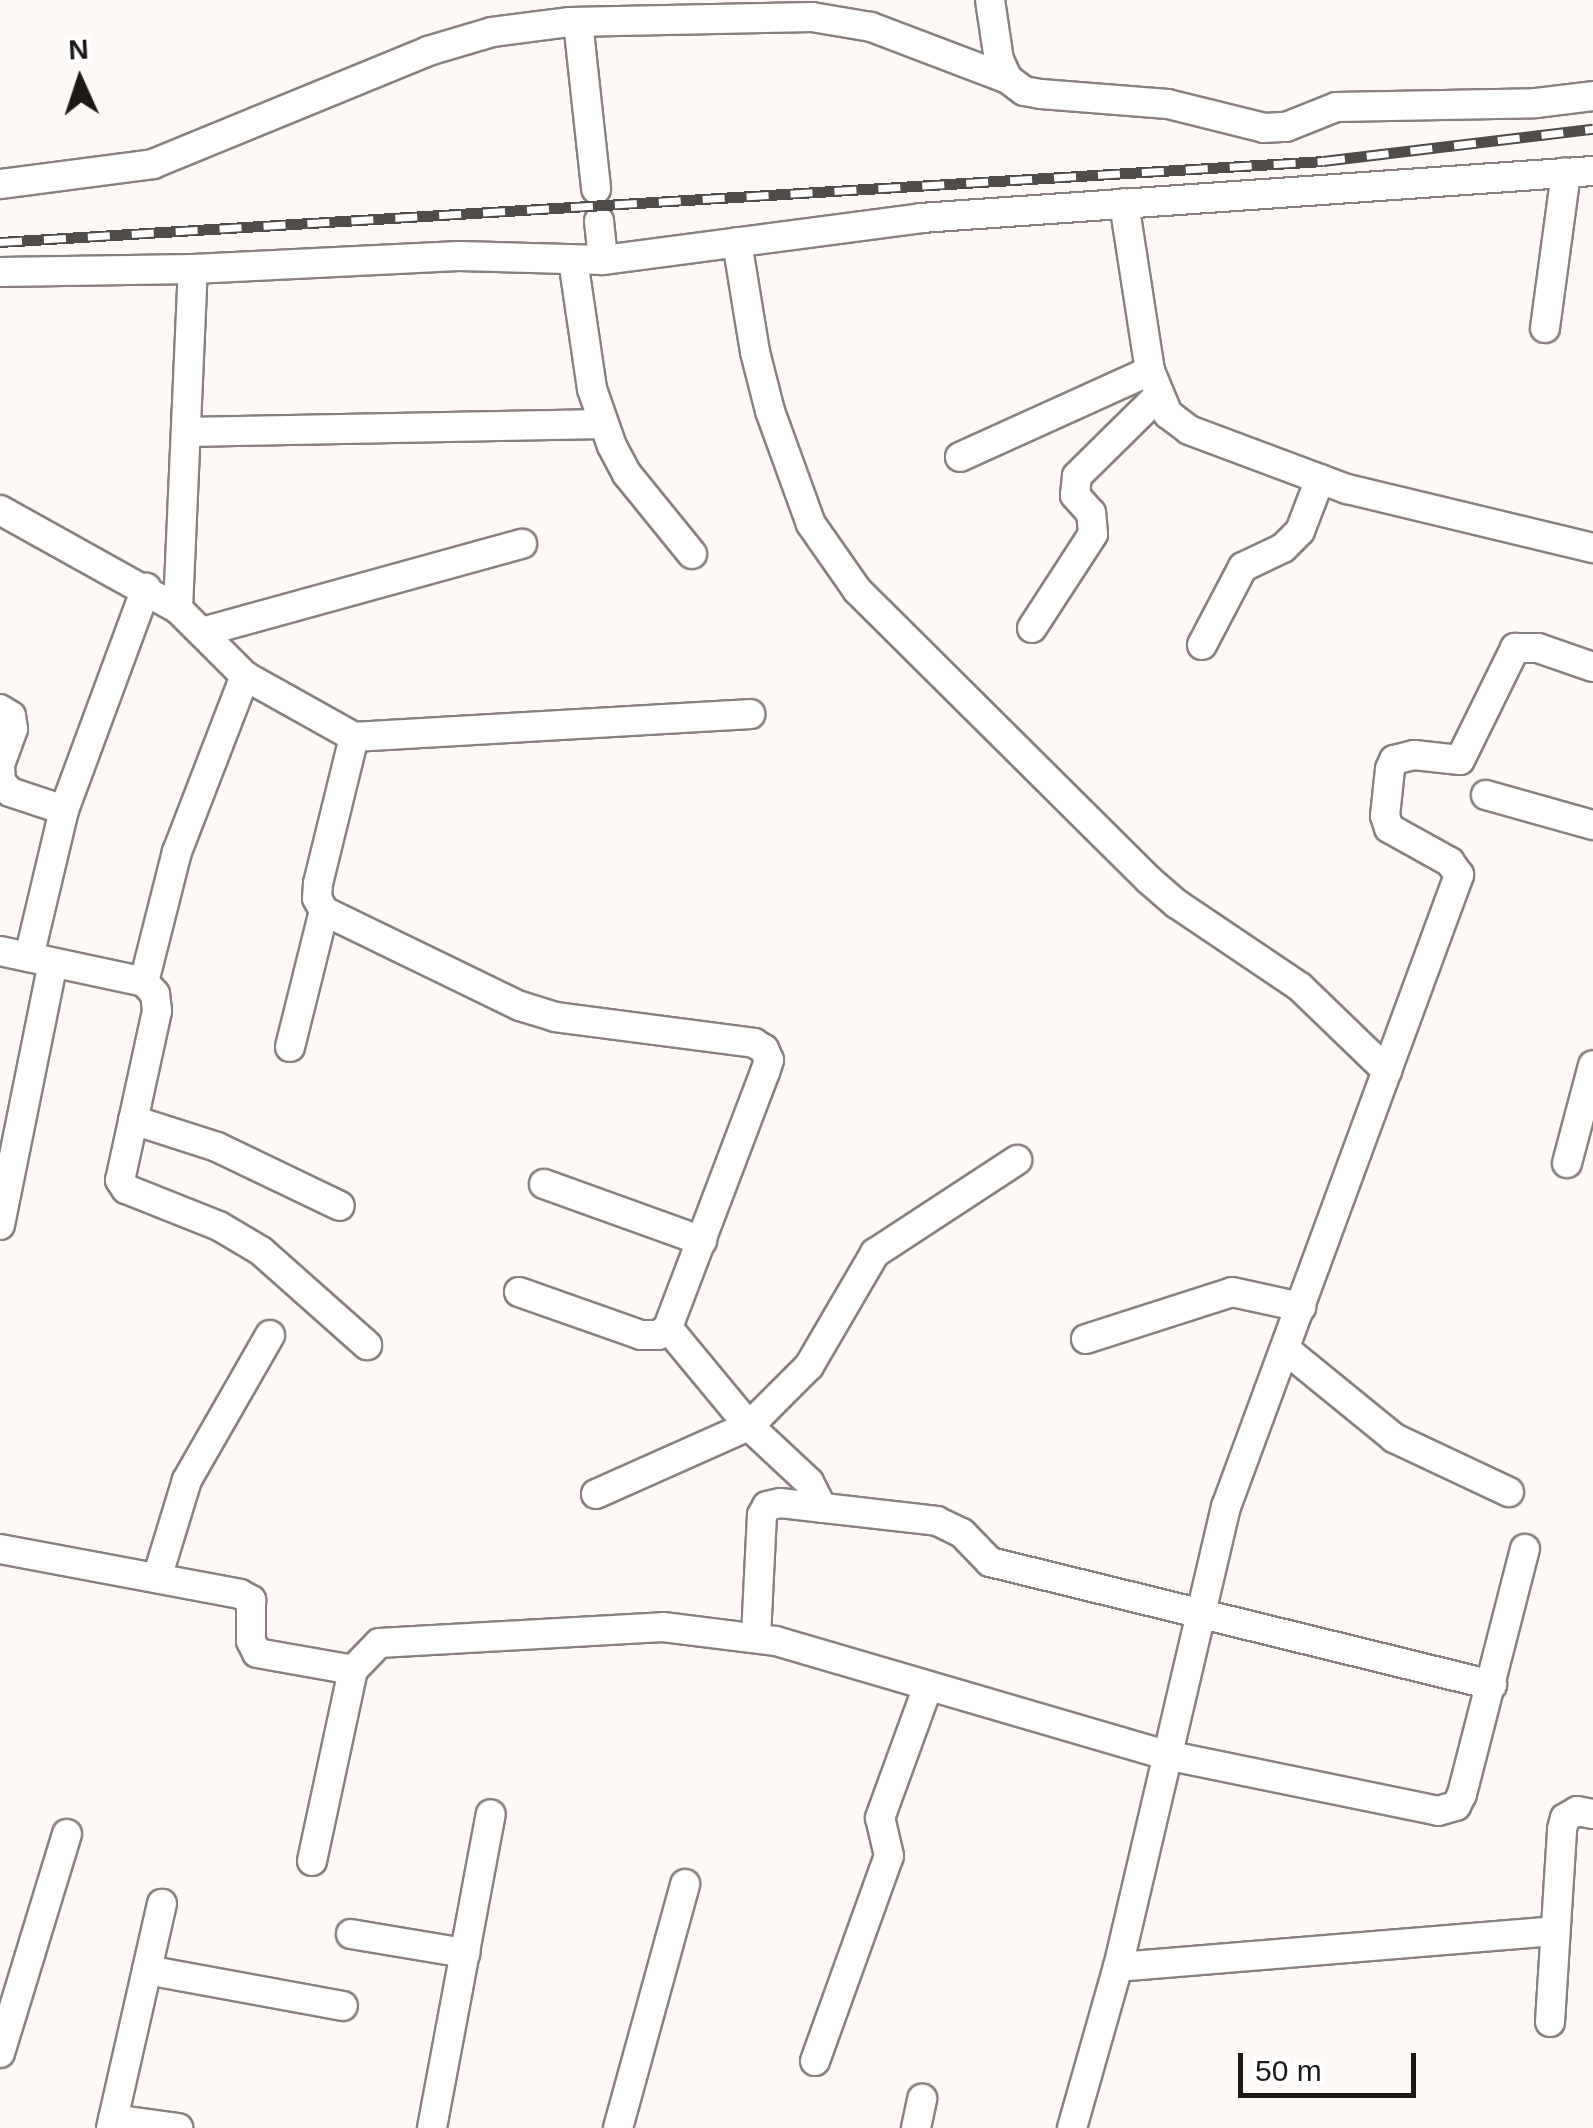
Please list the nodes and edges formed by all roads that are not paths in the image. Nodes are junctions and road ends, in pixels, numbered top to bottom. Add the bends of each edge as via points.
1 (990, 0) edge
2 (578, 22) junction
3 (1008, 79) junction
4 (1593, 96) edge
5 (1579, 172) edge
6 (0, 184) edge
7 (596, 189) dead end
8 (1124, 204) junction
9 (599, 221) dead end
10 (738, 242) junction
11 (573, 260) junction
12 (604, 260) junction
13 (194, 269) junction
14 (0, 272) edge
15 (1545, 328) dead end
16 (1154, 383) junction
17 (603, 424) junction
18 (186, 432) junction
19 (960, 456) dead end
20 (1320, 479) junction
21 (0, 510) edge
22 (522, 544) dead end
23 (1593, 548) edge
24 (692, 554) dead end
25 (146, 588) junction
26 (178, 609) junction
27 (1032, 628) dead end
28 (202, 632) junction
29 (1202, 644) dead end
30 (1593, 667) edge
31 (246, 676) junction
32 (0, 708) edge
33 (750, 714) dead end
34 (354, 737) junction
35 (1486, 795) dead end
36 (64, 810) junction
37 (1593, 824) edge
38 (324, 911) junction
39 (0, 950) edge
40 (41, 960) junction
41 (144, 982) junction
42 (290, 1047) dead end
43 (1593, 1065) edge
44 (1387, 1071) junction
45 (132, 1120) junction
46 (1017, 1160) dead end
47 (1567, 1163) dead end
48 (544, 1184) dead end
49 (340, 1206) dead end
50 (0, 1225) edge
51 (702, 1241) junction
52 (519, 1292) dead end
53 (1301, 1307) junction
54 (668, 1328) junction
55 (270, 1335) dead end
56 (1086, 1339) dead end
57 (367, 1344) dead end
58 (1285, 1350) junction
59 (750, 1426) junction
60 (1508, 1492) dead end
61 (596, 1494) dead end
62 (822, 1508) junction
63 (1524, 1548) dead end
64 (0, 1550) edge
65 (157, 1578) junction
66 (1199, 1613) junction
67 (756, 1637) junction
68 (353, 1670) junction
69 (1492, 1685) junction
70 (928, 1686) junction
71 (1166, 1755) junction
72 (491, 1814) dead end
73 (1593, 1814) edge
74 (67, 1834) dead end
75 (312, 1861) dead end
76 (685, 1884) dead end
77 (162, 1904) dead end
78 (1554, 1932) junction
79 (351, 1934) dead end
80 (465, 1953) junction
81 (1118, 1967) junction
82 (147, 1970) junction
83 (343, 2006) dead end
84 (1550, 2022) dead end
85 (0, 2053) edge
86 (815, 2061) dead end
87 (922, 2099) dead end
88 (112, 2124) edge
89 (178, 2128) edge
90 (432, 2128) edge
91 (618, 2128) edge
92 (916, 2128) edge
93 (1072, 2128) edge

1 - 3 street via 998,60
2 - 3 street via 812,17 871,27
2 - 6 street via 492,32 428,51 152,164
2 - 7 street
3 - 4 street via 1024,91 1168,104 1264,128 1336,108
5 - 8 street
5 - 15 street
8 - 10 street via 921,218
8 - 16 street
9 - 12 street
10 - 12 street
10 - 44 street via 770,411 810,524 857,590 1149,880 1300,987
11 - 12 street
11 - 13 street via 476,255
11 - 17 street
13 - 14 street
13 - 18 street
16 - 19 street
16 - 20 street via 1168,414 1189,430
16 - 27 street via 1076,476 1075,495 1091,513 1094,534
17 - 18 street
17 - 24 street via 627,474
18 - 26 street
20 - 23 street
20 - 29 street via 1300,531 1283,548 1242,567
21 - 25 street
22 - 28 street
25 - 26 street
25 - 36 street
26 - 28 street
28 - 31 street
30 - 44 street via 1538,648 1514,648 1460,760 1394,760 1385,803 1390,828 1450,862 1460,875
31 - 34 street
31 - 41 street via 176,852
32 - 36 street via 11,716 13,730 1,782 10,792
33 - 34 street
34 - 38 street via 318,884
35 - 37 street
36 - 40 street
38 - 42 street
38 - 51 street via 538,1012 764,1049 765,1072
39 - 40 street
40 - 41 street
40 - 50 street
41 - 45 street via 155,994 157,1011
43 - 47 street
44 - 53 street
45 - 49 street via 217,1146
45 - 57 street via 118,1172 126,1189 242,1239
46 - 59 street via 876,1253 810,1366
48 - 51 street
51 - 54 street
52 - 54 street via 642,1335
53 - 56 street via 1232,1292
53 - 58 street
54 - 59 street
55 - 65 street via 187,1480
58 - 60 street via 1394,1438
58 - 66 street via 1240,1464
59 - 61 street
59 - 62 street via 808,1482
62 - 66 street via 937,1521 962,1533 990,1562
62 - 67 street via 767,1506 762,1515
63 - 69 street
64 - 65 street
65 - 68 street via 251,1600 257,1653
66 - 69 street
66 - 71 street
67 - 68 street via 663,1627 379,1643
67 - 70 street
68 - 75 street
69 - 71 street via 1462,1794 1456,1806 1438,1811
70 - 71 street
70 - 86 street via 880,1818 889,1856
71 - 81 street
72 - 80 street
73 - 78 street via 1577,1810 1564,1818
74 - 85 street
76 - 91 street
77 - 82 street
78 - 81 street
78 - 84 street
79 - 80 street
80 - 90 street
81 - 93 street
82 - 83 street
82 - 88 street
87 - 92 street
88 - 89 street

